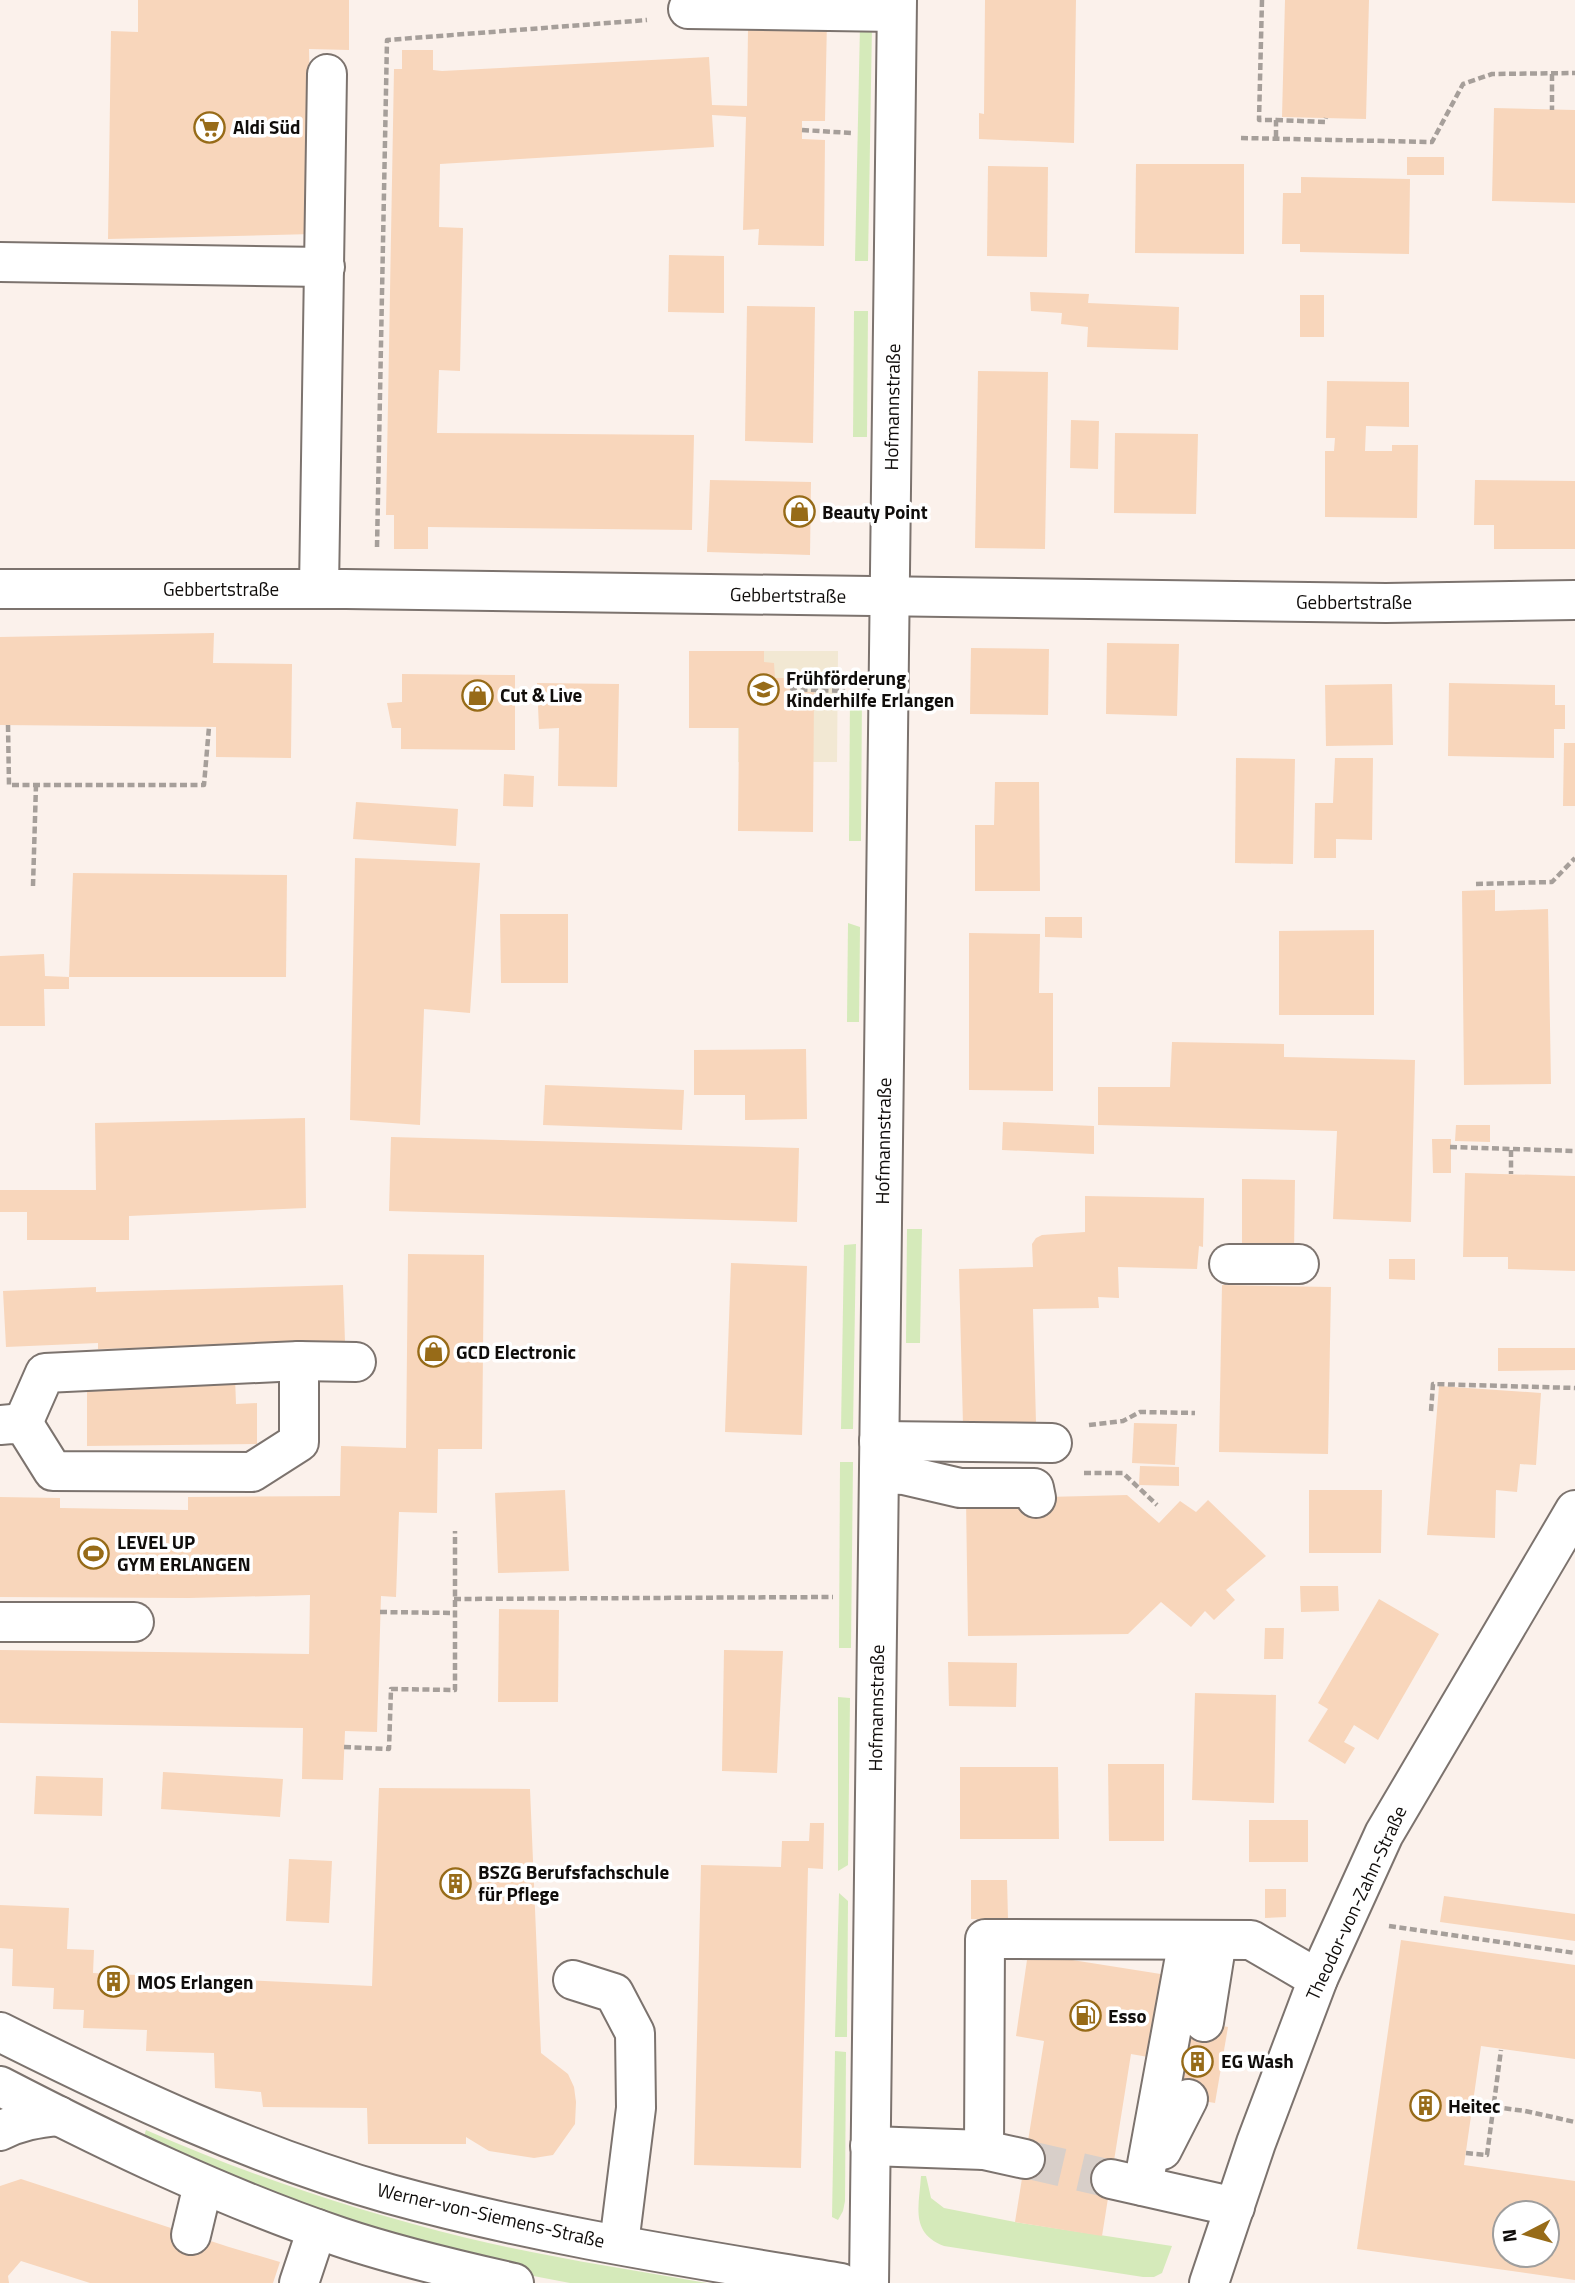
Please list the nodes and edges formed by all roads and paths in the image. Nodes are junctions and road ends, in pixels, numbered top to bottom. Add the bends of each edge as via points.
1 (1262, 0) edge
2 (897, 6) edge
3 (688, 9) joint
4 (1575, 73) edge
5 (327, 74) dead end
6 (1552, 74) junction
7 (1552, 110) dead end
8 (1326, 118) dead end
9 (1276, 120) junction
10 (802, 130) dead end
11 (852, 133) dead end
12 (1241, 138) dead end
13 (1276, 138) junction
14 (0, 262) edge
15 (325, 267) junction
16 (377, 559) dead end
17 (0, 589) edge
18 (319, 589) junction
19 (890, 596) junction
20 (1575, 600) edge
21 (790, 689) dead end
22 (845, 691) dead end
23 (8, 725) dead end
24 (209, 727) dead end
25 (36, 785) junction
26 (1575, 858) edge
27 (1476, 884) dead end
28 (33, 886) dead end
29 (1450, 1147) dead end
30 (1511, 1150) junction
31 (1575, 1151) edge
32 (1511, 1174) dead end
33 (1229, 1264) dead end
34 (1299, 1264) dead end
35 (299, 1361) junction
36 (356, 1362) dead end
37 (1575, 1388) edge
38 (1431, 1411) dead end
39 (1195, 1413) dead end
40 (12, 1424) edge
41 (1052, 1443) joint
42 (879, 1458) junction
43 (1036, 1498) dead end
44 (1575, 1510) edge
45 (455, 1531) dead end
46 (833, 1597) dead end
47 (454, 1599) junction
48 (380, 1612) dead end
49 (455, 1613) junction
50 (0, 1622) edge
51 (134, 1622) dead end
52 (344, 1747) dead end
53 (1388, 1926) dead end
54 (1203, 1940) junction
55 (1575, 1953) edge
56 (1318, 1979) junction
57 (573, 1980) dead end
58 (1204, 2022) dead end
59 (0, 2032) edge
60 (1501, 2050) dead end
61 (0, 2086) edge
62 (1188, 2099) dead end
63 (1494, 2107) junction
64 (59, 2116) junction
65 (1575, 2122) edge
66 (0, 2132) edge
67 (870, 2146) junction
68 (984, 2150) junction
69 (1466, 2153) dead end
70 (1025, 2159) tunnel mouth
71 (1127, 2182) junction
72 (203, 2185) junction
73 (1235, 2207) junction
74 (317, 2229) junction
75 (191, 2235) dead end
76 (619, 2244) junction
77 (299, 2283) edge
78 (514, 2283) edge
79 (841, 2283) edge
80 (869, 2283) edge
81 (1209, 2283) edge

1 - 9 path via 1259,120
2 - 3 street
2 - 19 street, Hofmannstraße
3 - 16 path via 684,17 387,40
4 - 6 path
5 - 15 street
6 - 7 path
6 - 13 path via 1492,74 1463,85 1432,142
8 - 9 path via 1325,122
9 - 13 path
10 - 11 path
12 - 13 path
14 - 15 street
15 - 18 street
17 - 18 street, Gebbertstraße
18 - 19 street, Gebbertstraße
19 - 20 street, Gebbertstraße via 1386,603
19 - 42 street, Hofmannstraße
21 - 22 path
23 - 25 path via 9,785
24 - 25 path via 204,785
25 - 28 path
26 - 27 path via 1552,882
29 - 30 path
30 - 31 path
30 - 32 path
33 - 34 street
35 - 36 street
35 - 40 street via 45,1373
35 - 40 street via 299,1442 253,1472 53,1471
37 - 38 path via 1433,1384
39 - 41 path via 1140,1412 1123,1421 1083,1426
41 - 42 street
42 - 43 street via 904,1475 960,1488 1034,1488
42 - 67 street, Hofmannstraße
44 - 56 street, Theodor-von-Zahn-Straße via 1384,1834
45 - 47 path
46 - 47 path
47 - 49 path
48 - 49 path
49 - 52 path via 454,1690 391,1689 389,1748
50 - 51 street
53 - 55 path
54 - 56 street via 1251,1940
54 - 58 street
54 - 68 street via 985,1939
54 - 71 street
56 - 73 street, Theodor-von-Zahn-Straße
57 - 76 street via 614,1993 635,2033 636,2108
59 - 76 street, Werner-von-Siemens-Straße via 191,2122 297,2164 487,2218
60 - 63 path
61 - 64 street
62 - 71 street
63 - 65 path
63 - 69 path via 1487,2155
64 - 66 street via 15,2124
64 - 72 street
67 - 68 street
67 - 80 street, Hofmannstraße
68 - 70 street
71 - 73 street
72 - 74 street
72 - 75 street
73 - 81 street, Theodor-von-Zahn-Straße
74 - 77 street
74 - 78 street
76 - 79 street, Werner-von-Siemens-Straße

